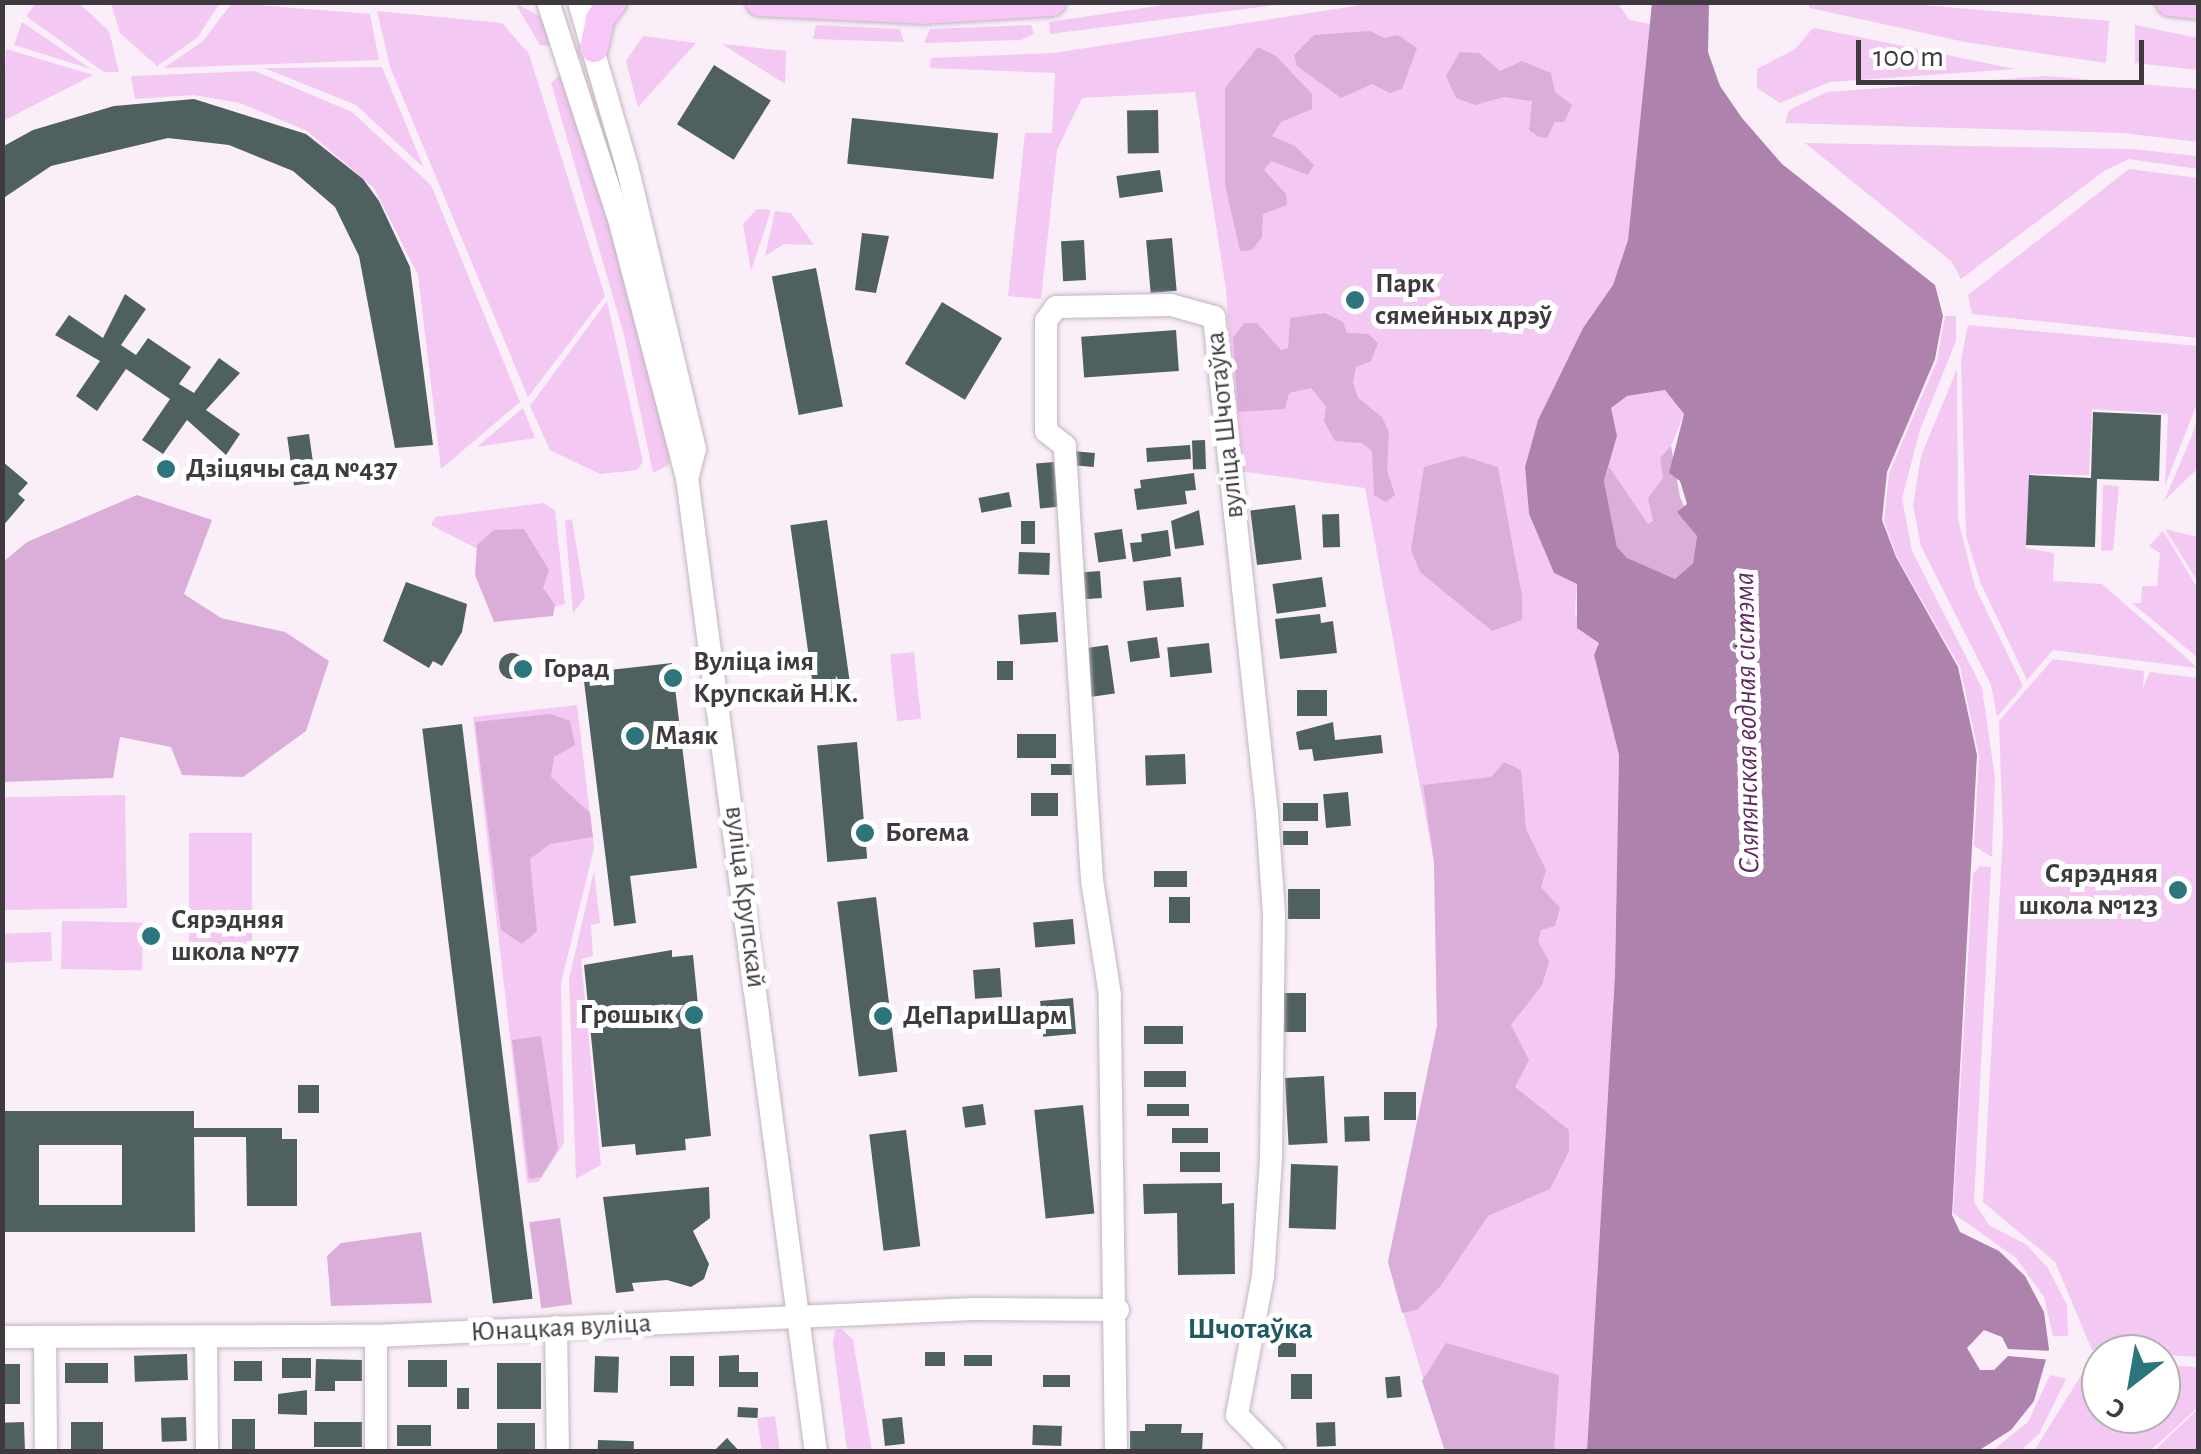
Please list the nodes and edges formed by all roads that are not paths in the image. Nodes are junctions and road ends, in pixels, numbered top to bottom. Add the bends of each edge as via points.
1 (548, 2) edge
2 (579, 2) edge
3 (614, 2) edge
4 (760, 2) edge
5 (1052, 2) edge
6 (2170, 2) edge
7 (2198, 5) edge
8 (594, 48) junction
9 (687, 478) junction
10 (1118, 1310) junction
11 (798, 1316) junction
12 (556, 1327) junction
13 (45, 1336) junction
14 (376, 1336) junction
15 (2, 1337) edge
16 (206, 1340) junction
17 (46, 1452) edge
18 (207, 1452) edge
19 (376, 1452) edge
20 (558, 1452) edge
21 (816, 1452) edge
22 (1116, 1452) edge
23 (1273, 1452) edge

1 - 9 street, вуліца Крупскай via 620,219
2 - 8 street, вуліца Крупскай
3 - 8 main road via 600,19
4 - 5 main road via 921,10
6 - 7 main road
8 - 9 street, вуліца Крупскай via 695,450
9 - 11 street, вуліца Крупскай
10 - 11 street, Юнацкая вуліца
10 - 22 street
10 - 23 street, вуліца Шчотаўка via 1110,994 1092,880 1065,446 1046,431 1046,322 1056,307 1171,305 1214,317 1267,814 1274,914 1271,1159 1263,1276 1237,1415
11 - 12 street, Юнацкая вуліца
11 - 21 street, вуліца Крупскай
12 - 14 street, Юнацкая вуліца
12 - 20 street
13 - 15 street, Юнацкая вуліца
13 - 16 street, Юнацкая вуліца
13 - 17 street
14 - 16 street, Юнацкая вуліца
14 - 19 street
16 - 18 street

